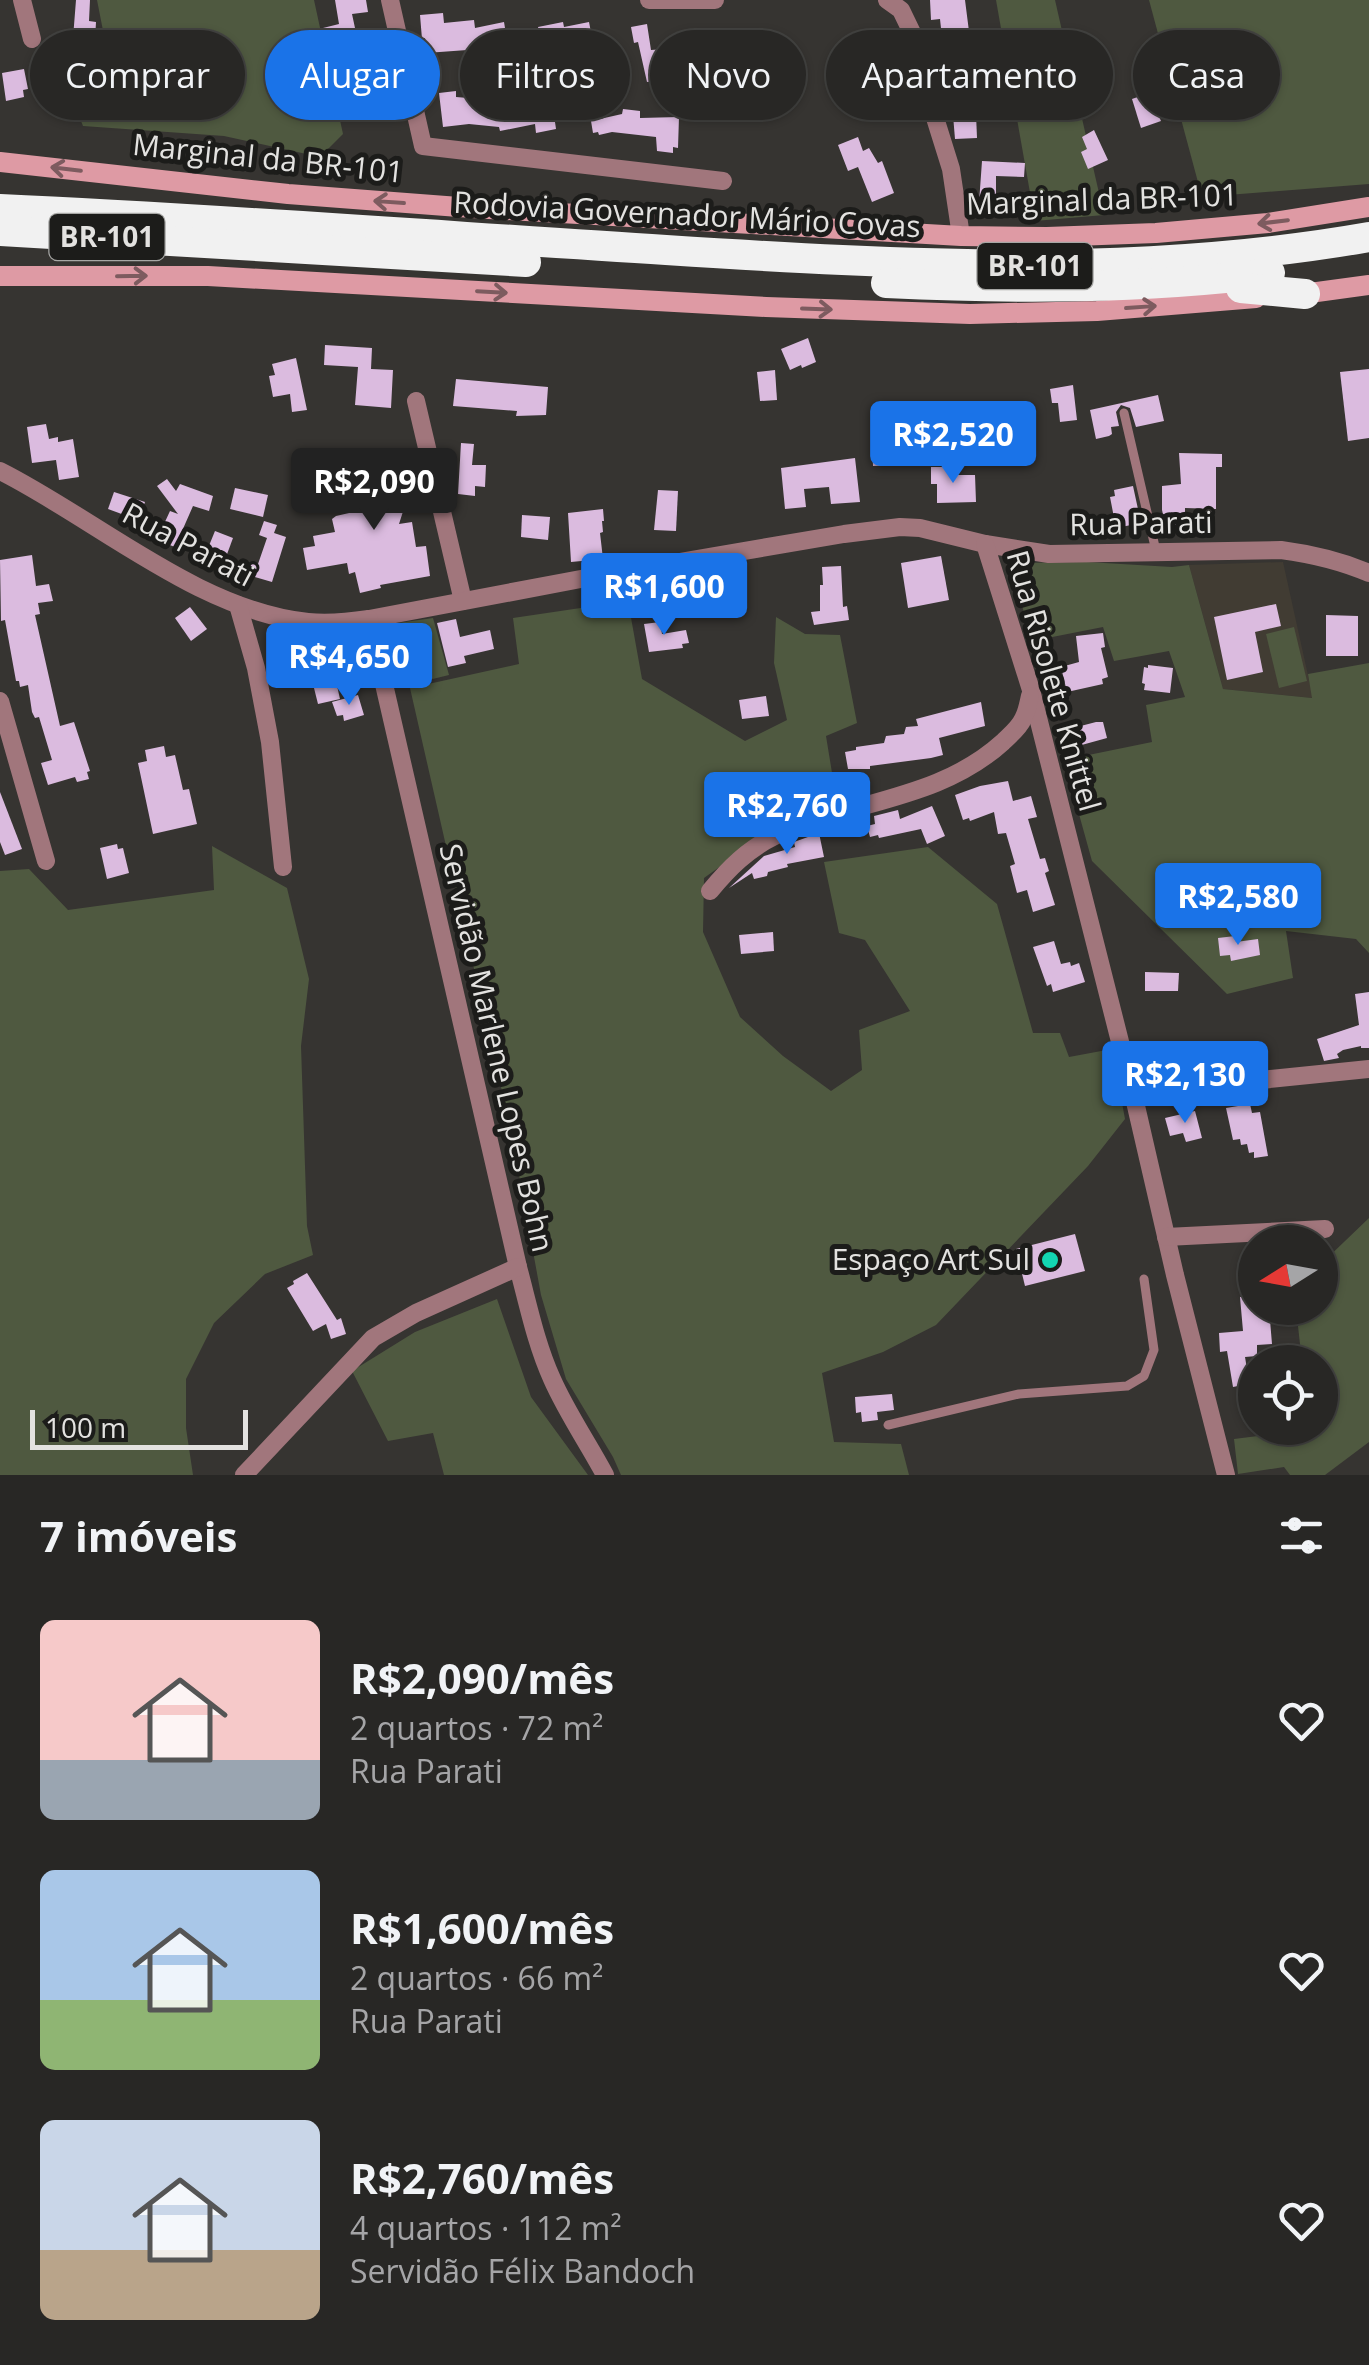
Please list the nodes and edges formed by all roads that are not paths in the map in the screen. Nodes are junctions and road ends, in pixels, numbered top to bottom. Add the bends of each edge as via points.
1 (22, 0) edge
2 (390, 0) edge
3 (650, 0) edge
4 (715, 0) edge
5 (896, 3) edge
6 (30, 31) edge
7 (0, 162) edge
8 (723, 181) dead end
9 (1369, 207) edge
10 (0, 209) edge
11 (0, 231) edge
12 (961, 236) junction
13 (1369, 237) edge
14 (1369, 258) edge
15 (0, 276) edge
16 (1174, 282) junction
17 (1369, 285) edge
18 (1305, 294) junction
19 (416, 401) dead end
20 (1124, 413) dead end
21 (0, 471) edge
22 (986, 544) junction
23 (1156, 551) junction
24 (1369, 574) edge
25 (463, 601) junction
26 (238, 605) junction
27 (369, 619) junction
28 (1031, 690) junction
29 (0, 701) edge
30 (46, 861) dead end
31 (284, 868) dead end
32 (710, 891) dead end
33 (1369, 1069) edge
34 (1133, 1093) junction
35 (1238, 1233) edge
36 (1166, 1237) junction
37 (518, 1267) junction
38 (1144, 1279) dead end
39 (888, 1425) dead end
40 (244, 1475) edge
41 (605, 1475) edge
42 (1226, 1475) edge

1 - 6 street
2 - 8 street via 423,146
3 - 4 street
5 - 12 street via 914,39
12 -> 7 main road, Marginal da BR-101 via 306,196
9 -> 12 main road, Marginal da BR-101 via 1156,232
10 - 13 highway, Rodovia Governador Mário Covas / BR-101 via 995,266 1242,256
11 - 16 highway, Rodovia Governador Mário Covas / BR-101 via 963,287
14 - 16 highway, Rodovia Governador Mário Covas / BR-101
15 -> 18 main road via 208,276 970,314
16 - 18 highway
17 - 18 main road
19 - 25 street
20 - 23 lane
21 - 26 street, Rua Parati
22 - 23 street, Rua Parati via 1049,554
22 - 25 street, Rua Parati via 920,528 878,528
22 - 28 street, Rua Risolete Knittel
23 - 24 street, Rua Parati via 1281,550
25 - 27 street, Rua Parati
26 - 27 street, Rua Parati via 310,622
26 - 31 street via 270,742
27 - 37 street, Servidão Marlene Lopes Bohn
28 - 32 street via 1019,726 979,762 930,786 774,836
28 - 34 street, Rua Risolete Knittel
29 - 30 street
33 - 34 street
34 - 36 street, Rua Risolete Knittel
35 - 36 street
36 - 42 street, Rua Risolete Knittel
37 - 40 street via 374,1338
37 - 41 street, Servidão Marlene Lopes Bohn via 549,1375
38 - 39 lane via 1154,1350 1144,1376 1127,1386 1019,1394

